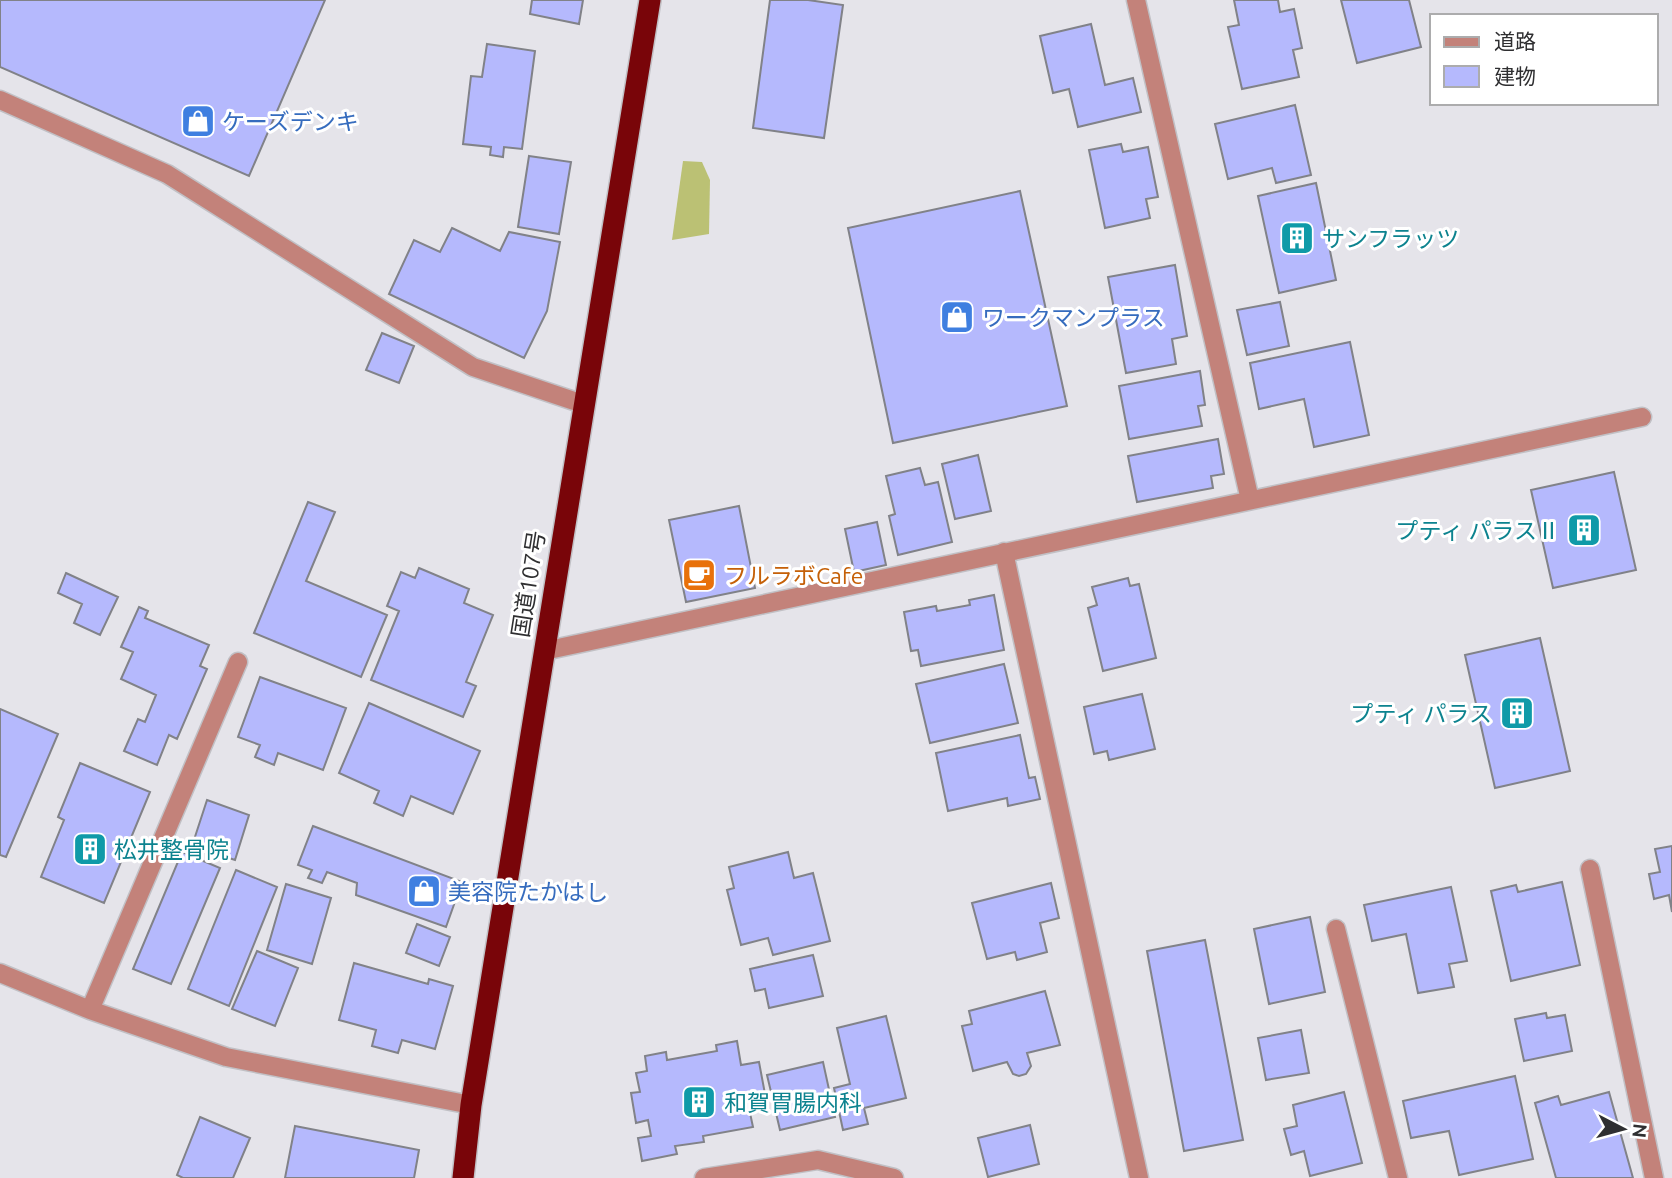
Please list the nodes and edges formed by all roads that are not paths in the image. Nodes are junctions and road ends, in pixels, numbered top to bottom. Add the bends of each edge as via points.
1 (650, 0) edge
2 (1136, 0) edge
3 (0, 100) edge
4 (583, 404) junction
5 (1642, 417) dead end
6 (1250, 500) junction
7 (1004, 552) junction
8 (544, 651) junction
9 (238, 662) dead end
10 (1590, 869) dead end
11 (1336, 929) dead end
12 (0, 973) edge
13 (90, 1010) junction
14 (471, 1105) junction
15 (463, 1178) edge
16 (704, 1178) edge
17 (894, 1178) edge
18 (1139, 1178) edge
19 (1398, 1178) edge
20 (1654, 1178) edge

1 - 4 highway, 国道107号
2 - 6 street
3 - 4 street via 167,173 473,367
4 - 8 highway, 国道107号
5 - 6 street
6 - 7 street
7 - 8 street
7 - 18 street
8 - 14 highway, 国道107号
9 - 13 street
10 - 20 street
11 - 19 street
12 - 13 street
13 - 14 street via 226,1057
14 - 15 highway, 国道107号
16 - 17 street via 818,1160

